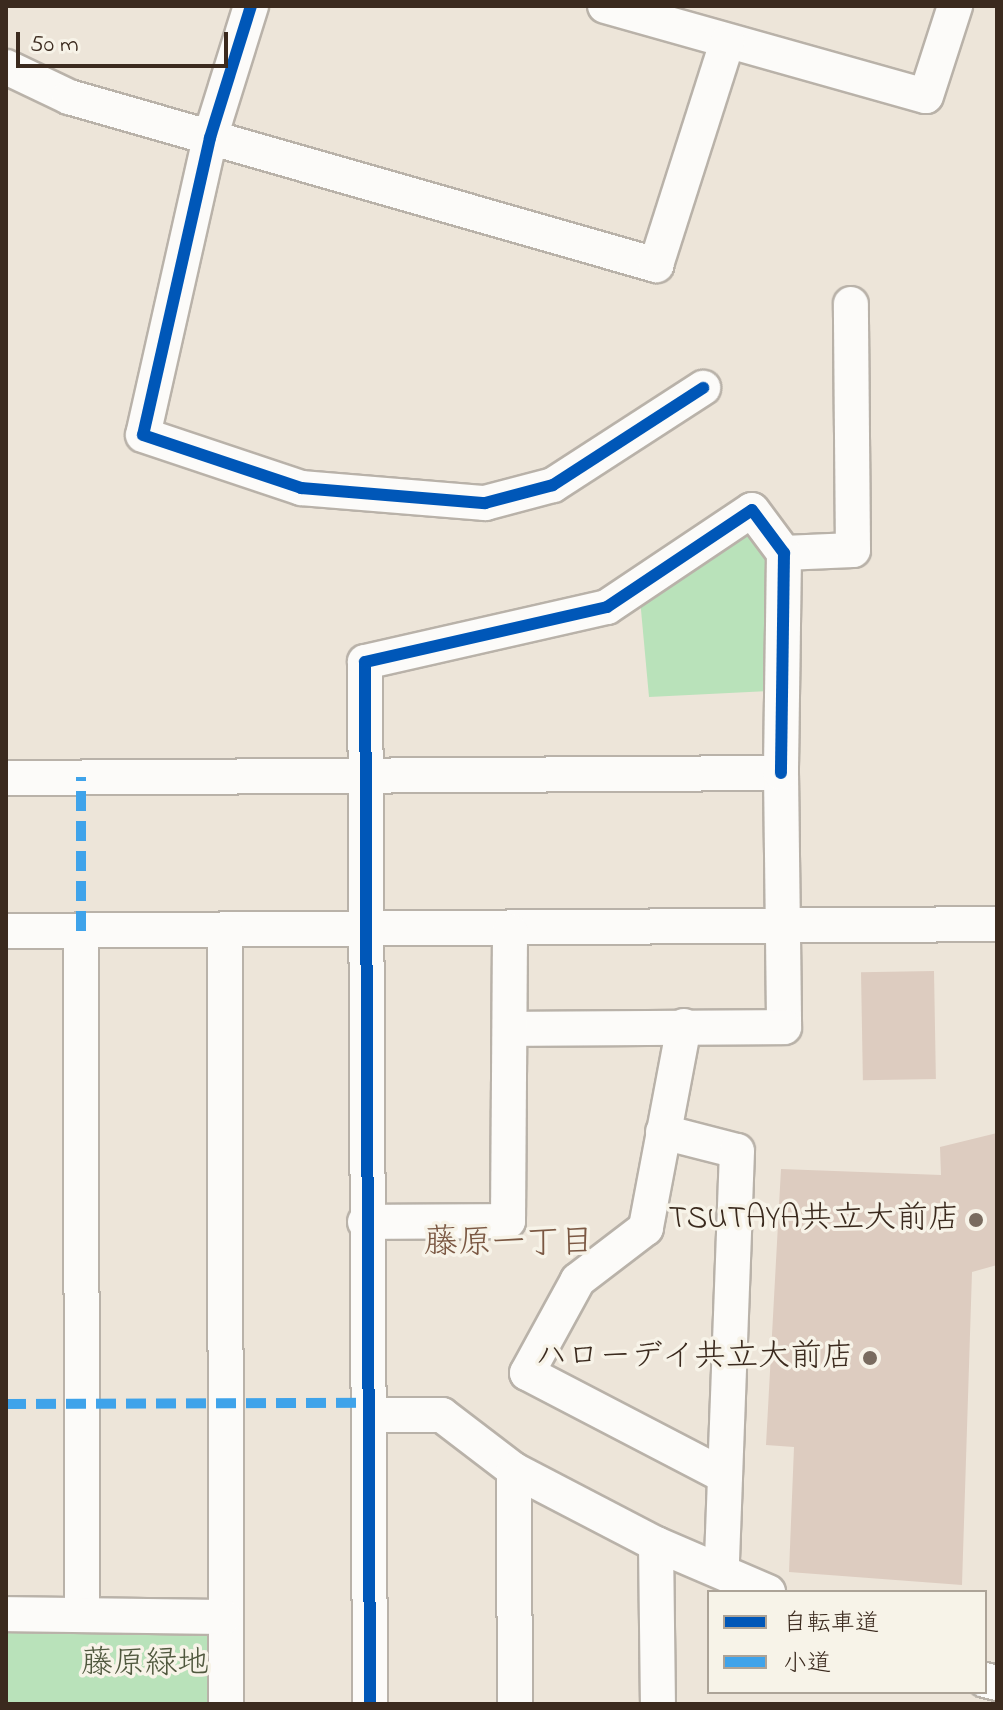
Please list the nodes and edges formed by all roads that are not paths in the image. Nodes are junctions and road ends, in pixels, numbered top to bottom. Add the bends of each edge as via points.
1 (251, 6) edge
2 (605, 6) edge
3 (955, 6) edge
4 (727, 42) junction
5 (6, 67) edge
6 (210, 138) junction
7 (851, 304) dead end
8 (703, 388) dead end
9 (784, 553) junction
10 (363, 772) junction
11 (781, 773) junction
12 (6, 778) edge
13 (997, 924) edge
14 (783, 925) junction
15 (6, 931) edge
16 (81, 931) junction
17 (225, 931) junction
18 (366, 931) junction
19 (510, 931) junction
20 (684, 1026) junction
21 (511, 1029) junction
22 (663, 1132) junction
23 (365, 1222) junction
24 (371, 1415) junction
25 (514, 1470) junction
26 (725, 1476) junction
27 (656, 1544) junction
28 (722, 1569) junction
29 (764, 1590) edge
30 (6, 1614) edge
31 (82, 1614) junction
32 (224, 1617) junction
33 (226, 1704) edge
34 (370, 1704) edge
35 (515, 1704) edge
36 (658, 1704) edge

1 - 6 street
2 - 4 street
3 - 4 street via 926,96
4 - 6 street via 656,265
5 - 6 street via 69,97
6 - 8 street via 143,435 301,488 485,503 553,485
7 - 9 street via 853,550
9 - 10 street via 752,510 607,607 365,662
9 - 11 street
10 - 11 street
10 - 12 street
10 - 18 street
11 - 14 street
13 - 14 street
14 - 19 street
14 - 20 street via 784,1027
15 - 16 street
16 - 17 street
16 - 31 street
17 - 18 street
17 - 32 street
18 - 19 street
18 - 23 street
19 - 21 street
20 - 21 street
20 - 22 street
21 - 23 street via 508,1221
22 - 26 street via 737,1151
22 - 26 street via 646,1228 578,1280 527,1373
23 - 24 street
24 - 25 street via 442,1415
24 - 34 street
25 - 27 street
25 - 35 street
26 - 28 street
27 - 28 street
27 - 36 street
28 - 29 street
30 - 31 street
31 - 32 street
32 - 33 street

